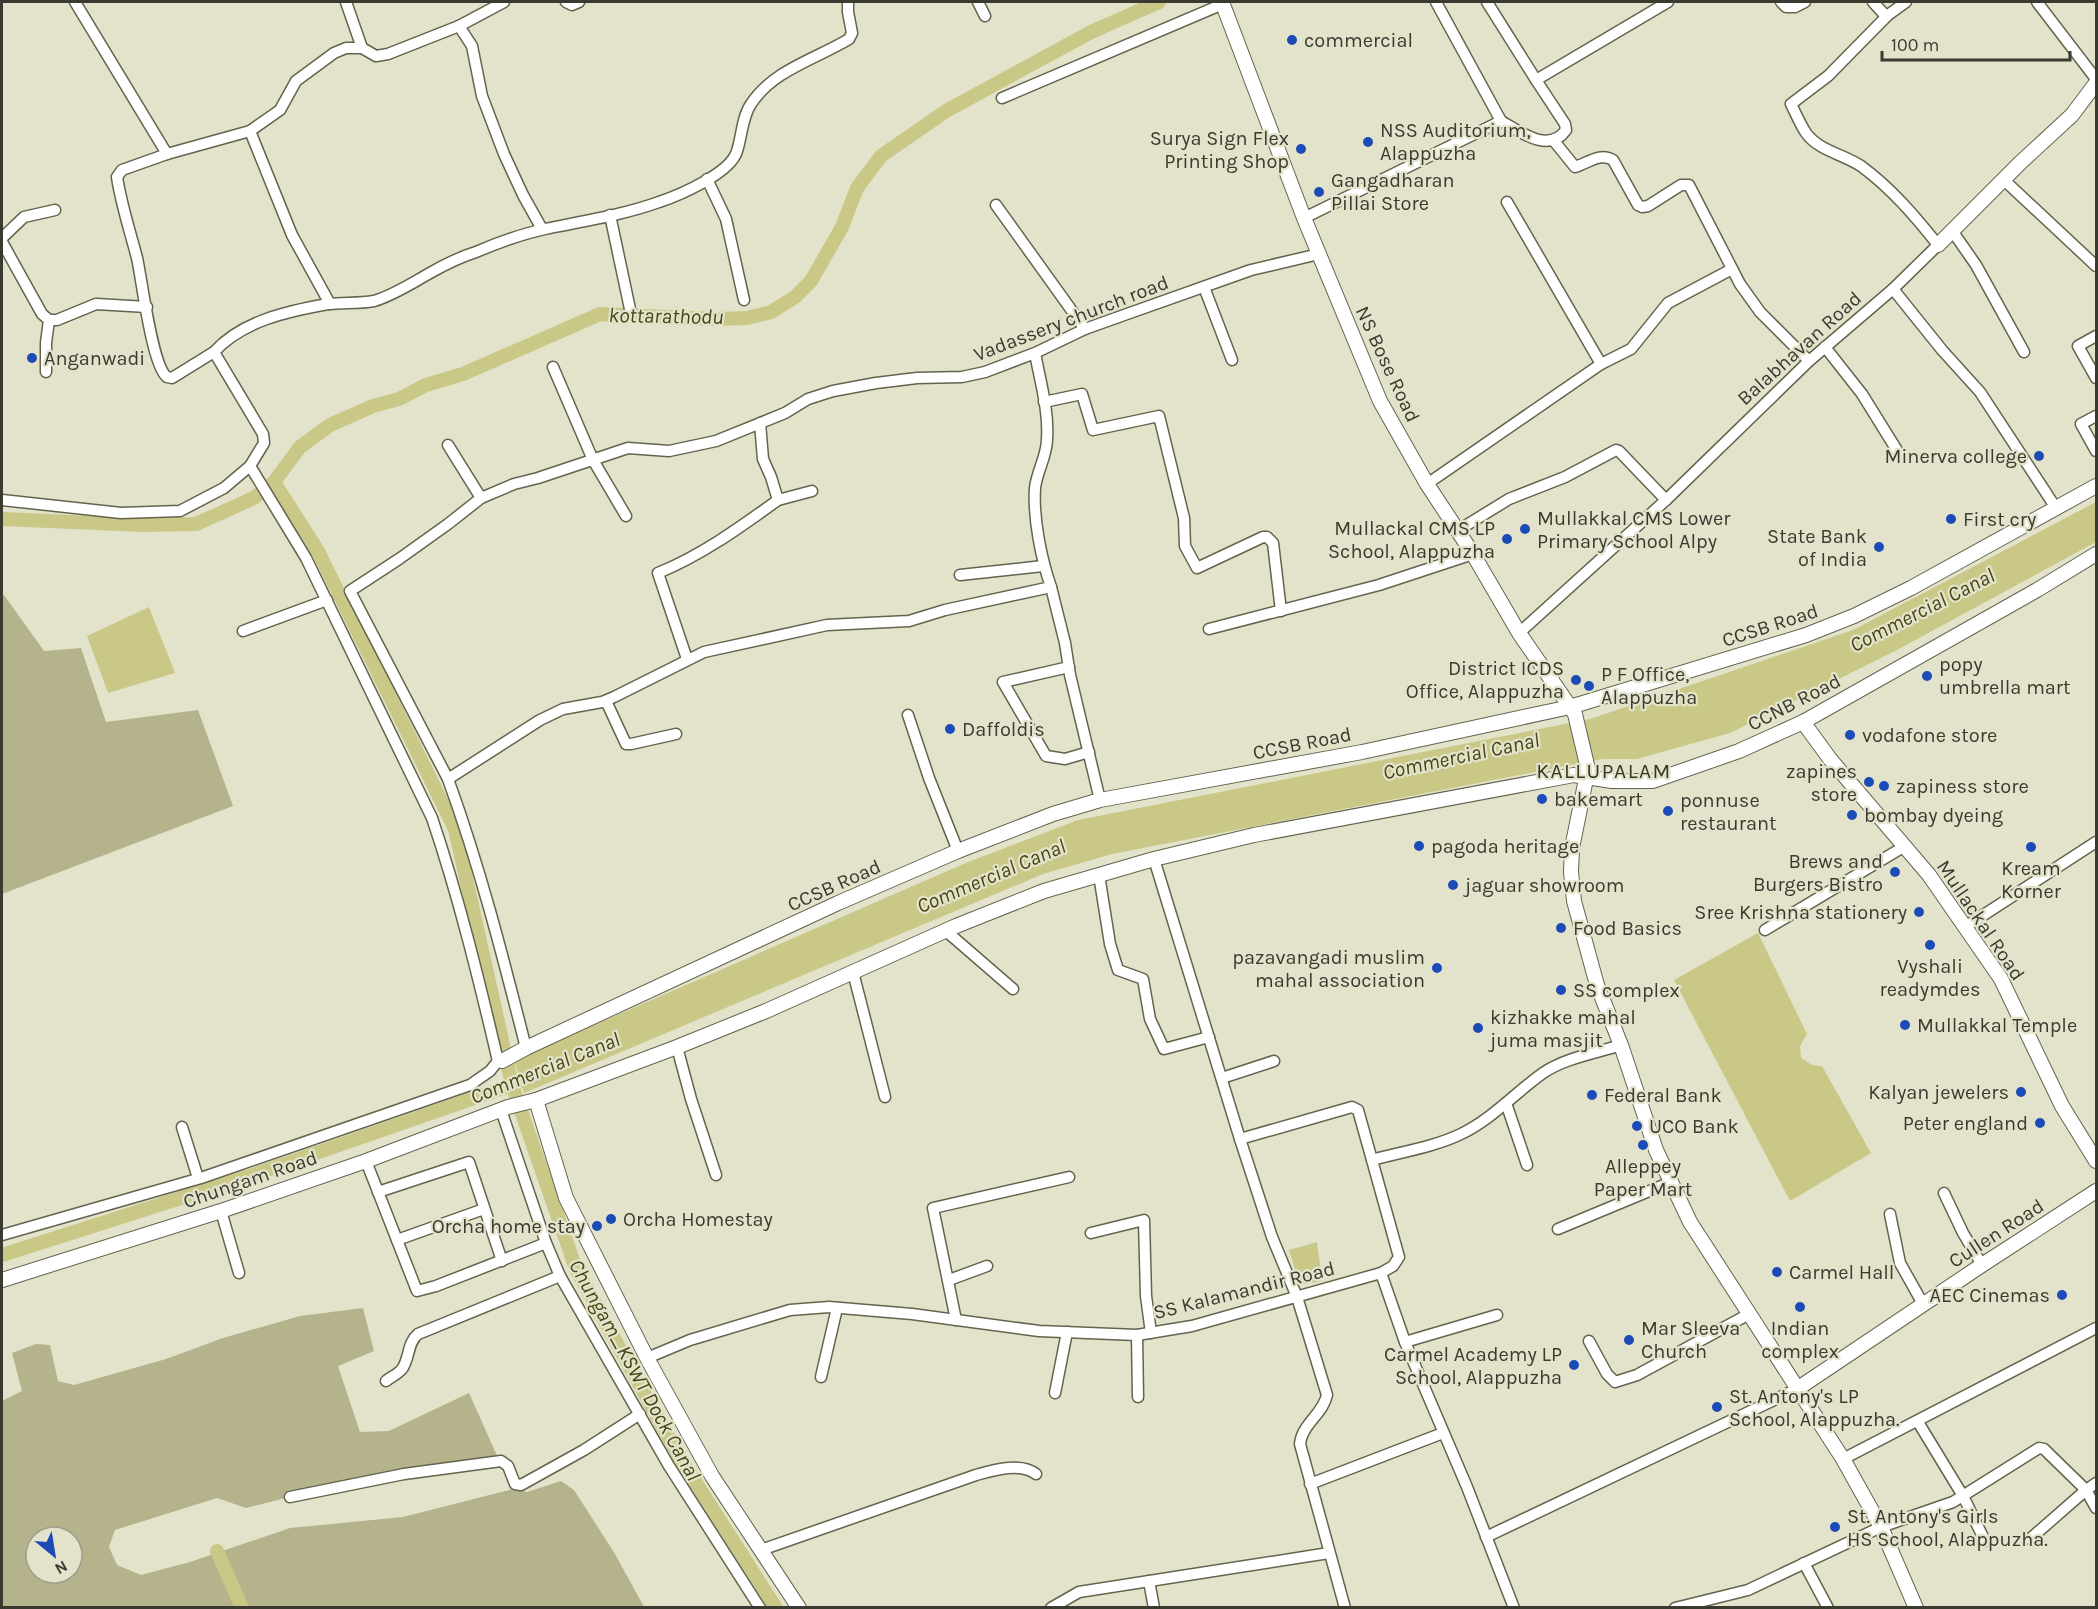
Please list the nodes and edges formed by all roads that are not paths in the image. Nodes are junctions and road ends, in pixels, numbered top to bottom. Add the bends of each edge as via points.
1 (75, 2) edge
2 (346, 2) edge
3 (504, 2) edge
4 (566, 2) edge
5 (579, 2) edge
6 (848, 2) edge
7 (978, 2) edge
8 (1436, 2) edge
9 (1487, 2) edge
10 (1668, 2) edge
11 (1781, 2) edge
12 (1806, 2) edge
13 (1874, 2) edge
14 (1906, 2) edge
15 (2037, 2) edge
16 (1222, 3) edge
17 (1888, 15) junction
18 (986, 16) dead end
19 (459, 26) junction
20 (362, 48) junction
21 (1536, 80) junction
22 (2097, 81) edge
23 (1002, 98) dead end
24 (1502, 121) junction
25 (250, 131) junction
26 (1554, 141) junction
27 (167, 154) junction
28 (707, 179) junction
29 (2004, 180) junction
30 (1507, 202) dead end
31 (996, 205) dead end
32 (55, 210) dead end
33 (609, 215) junction
34 (1304, 219) junction
35 (542, 230) junction
36 (1953, 232) junction
37 (2, 240) edge
38 (1938, 245) junction
39 (1319, 254) junction
40 (2097, 266) edge
41 (1732, 269) junction
42 (1204, 287) junction
43 (1893, 289) junction
44 (744, 300) dead end
45 (330, 304) junction
46 (147, 307) junction
47 (630, 309) dead end
48 (49, 320) junction
49 (1085, 329) junction
50 (2097, 336) edge
51 (1825, 347) junction
52 (214, 352) junction
53 (2024, 352) dead end
54 (1035, 353) junction
55 (1232, 360) dead end
56 (1809, 361) junction
57 (1601, 364) junction
58 (553, 367) dead end
59 (46, 372) dead end
60 (2097, 378) edge
61 (1044, 402) junction
62 (2097, 416) edge
63 (760, 423) junction
64 (448, 445) dead end
65 (2097, 451) edge
66 (1898, 452) dead end
67 (593, 460) junction
68 (251, 469) junction
69 (1427, 484) junction
70 (2097, 486) edge
71 (812, 491) dead end
72 (481, 498) junction
73 (2, 500) edge
74 (778, 500) junction
75 (1666, 500) junction
76 (2056, 508) junction
77 (626, 516) dead end
78 (1457, 531) junction
79 (1473, 554) junction
80 (2097, 554) edge
81 (1044, 566) junction
82 (960, 575) dead end
83 (1051, 587) junction
84 (327, 600) junction
85 (1281, 611) junction
86 (1209, 629) dead end
87 (243, 632) dead end
88 (1519, 633) junction
89 (687, 659) junction
90 (1069, 667) junction
91 (606, 700) junction
92 (1573, 710) junction
93 (908, 715) dead end
94 (1803, 722) junction
95 (676, 734) dead end
96 (1089, 752) junction
97 (1587, 773) junction
98 (448, 779) junction
99 (1100, 800) junction
100 (2097, 842) edge
101 (1905, 846) junction
102 (958, 851) junction
103 (1154, 859) junction
104 (1099, 875) junction
105 (1965, 927) junction
106 (1765, 930) dead end
107 (946, 931) junction
108 (853, 972) junction
109 (1013, 989) dead end
110 (1209, 1037) junction
111 (1621, 1045) junction
112 (677, 1047) junction
113 (522, 1050) junction
114 (500, 1061) junction
115 (1274, 1061) dead end
116 (1222, 1078) junction
117 (885, 1097) dead end
118 (536, 1100) junction
119 (1506, 1103) junction
120 (510, 1106) junction
121 (182, 1127) dead end
122 (1240, 1139) junction
123 (1372, 1160) junction
124 (366, 1161) junction
125 (2097, 1161) edge
126 (1527, 1165) dead end
127 (716, 1175) dead end
128 (1070, 1177) dead end
129 (198, 1179) junction
130 (1671, 1182) junction
131 (2097, 1191) edge
132 (378, 1192) junction
133 (1944, 1193) dead end
134 (484, 1209) junction
135 (221, 1210) junction
136 (1890, 1214) dead end
137 (1558, 1229) dead end
138 (1090, 1233) dead end
139 (2, 1235) edge
140 (397, 1240) junction
141 (546, 1243) junction
142 (502, 1261) junction
143 (1982, 1265) junction
144 (987, 1266) dead end
145 (239, 1273) dead end
146 (1381, 1273) junction
147 (560, 1276) junction
148 (2, 1280) edge
149 (949, 1280) junction
150 (1297, 1297) junction
151 (1923, 1304) junction
152 (837, 1308) junction
153 (1749, 1314) junction
154 (1497, 1315) dead end
155 (956, 1320) junction
156 (2097, 1328) edge
157 (1067, 1332) junction
158 (1150, 1333) junction
159 (1137, 1335) junction
160 (1589, 1341) dead end
161 (1405, 1342) junction
162 (647, 1358) junction
163 (821, 1377) dead end
164 (386, 1381) dead end
165 (1797, 1389) junction
166 (1055, 1393) dead end
167 (1138, 1397) dead end
168 (640, 1414) junction
169 (1918, 1422) junction
170 (1443, 1433) junction
171 (1843, 1459) junction
172 (1036, 1474) dead end
173 (1310, 1484) junction
174 (2097, 1484) edge
175 (2086, 1490) junction
176 (1963, 1496) junction
177 (290, 1497) dead end
178 (2097, 1508) edge
179 (1881, 1527) junction
180 (1486, 1537) junction
181 (2030, 1539) dead end
182 (1985, 1540) dead end
183 (761, 1550) junction
184 (1329, 1552) junction
185 (1804, 1563) junction
186 (1149, 1581) junction
187 (760, 1608) edge
188 (799, 1608) edge
189 (1051, 1608) edge
190 (1154, 1608) edge
191 (1345, 1608) edge
192 (1514, 1608) edge
193 (1675, 1608) edge
194 (1828, 1608) edge
195 (1916, 1608) edge

1 - 27 street
2 - 20 street
3 - 19 street
4 - 5 street
6 - 28 street via 852,33 849,39 784,72 767,87 751,104 737,153 725,169
7 - 18 street
8 - 24 street
9 - 21 street
10 - 21 street
11 - 12 street via 1790,8
13 - 17 street
14 - 17 street
15 - 22 street
16 - 23 street
16 - 34 main road, NS Bose Road
17 - 38 street via 1828,76 1791,104 1810,138 1859,165 1892,192
19 - 20 street via 382,55
19 - 35 street via 472,46 482,96 504,154
20 - 25 street via 334,53 296,81 280,110
21 - 26 street via 1565,124 1566,130
22 - 29 main road, Balabhavan Road via 2072,115
24 - 26 street via 1531,140
24 - 34 street
25 - 27 street
25 - 45 street via 292,235
26 - 41 street via 1575,166 1600,157 1613,160 1642,207 1681,185 1689,185
27 - 46 street via 122,170 117,177
28 - 33 street via 659,202
28 - 44 street via 726,219
29 - 36 main road, Balabhavan Road
29 - 40 street
30 - 57 street
31 - 49 street
32 - 37 street via 24,218
33 - 35 street
33 - 47 street
34 - 39 main road, NS Bose Road
35 - 45 street via 474,252 392,295 358,304
36 - 38 main road, Balabhavan Road
36 - 53 street
37 - 48 street
38 - 43 street, Balabhavan Road
39 - 42 street, Vadassery church road via 1251,270
39 - 69 main road, NS Bose Road via 1380,401
41 - 56 street via 1760,312
41 - 57 street via 1668,303 1631,349
42 - 49 street, Vadassery church road
42 - 55 street
43 - 51 street, Balabhavan Road
43 - 76 street via 1980,392
45 - 52 street via 248,326 224,340
46 - 48 street via 96,304
46 - 52 street via 148,324 164,375 172,378
48 - 59 street
49 - 54 street, Vadassery church road
50 - 60 street via 2078,346
51 - 56 street, Balabhavan Road
51 - 66 street via 1862,394
52 - 68 street via 263,434 264,443
54 - 61 street
54 - 63 street, Vadassery church road via 962,377 897,381 833,391
56 - 75 street, Balabhavan Road
57 - 69 street
58 - 67 street
61 - 81 street via 1047,443 1035,487
61 - 85 street via 1082,394 1093,430 1159,416 1184,518 1185,546 1197,568 1267,537 1273,543
62 - 65 street via 2081,424
63 - 67 street, Vadassery church road via 716,441 669,451 628,448
63 - 74 street via 763,459
64 - 72 street
67 - 72 street, Vadassery church road
67 - 77 street
68 - 73 street via 180,511 121,513
68 - 84 street
69 - 78 main road, NS Bose Road
70 - 76 main road, CCSB Road
71 - 74 street
72 - 98 street, Vadassery church road via 350,591
74 - 89 street via 687,561 658,573
75 - 78 street via 1616,450 1565,477 1509,499
75 - 88 street, Balabhavan Road
76 - 92 main road, CCSB Road via 1854,616
78 - 79 main road, NS Bose Road
79 - 85 street
79 - 88 main road, NS Bose Road
80 - 94 main road, CCNB Road
81 - 82 street
81 - 83 street
83 - 89 street via 945,609 909,621 827,626 715,649
83 - 90 street
84 - 87 street
84 - 114 street via 432,818
85 - 86 street
88 - 92 main road, NS Bose Road
89 - 91 street
90 - 96 street
90 - 96 street via 1003,682 1046,756 1065,759
91 - 95 street via 626,744
91 - 98 street via 562,709 540,720
92 - 97 main road
92 - 99 main road, CCSB Road
93 - 102 street
94 - 97 main road, CCNB Road via 1739,751 1653,781 1612,782
94 - 101 main road, Mullackal Road
96 - 99 street
97 - 103 main road, CCNB Road via 1254,835
97 - 111 main road via 1572,848 1574,901 1597,985
98 - 113 street via 481,875
99 - 102 main road, CCSB Road
100 - 105 street
101 - 105 main road, Mullackal Road
101 - 106 street
102 - 113 main road, CCSB Road
103 - 104 main road, CCNB Road
103 - 110 street
104 - 107 main road, Chungam Road via 1017,901
104 - 110 street via 1118,970 1143,979 1150,1019 1164,1049
105 - 125 main road, Mullackal Road via 2001,979 2062,1106
107 - 108 main road, Chungam Road
107 - 109 street
108 - 112 main road, Chungam Road
108 - 117 street
110 - 116 street
111 - 119 street via 1544,1072
111 - 130 main road via 1656,1150
112 - 118 main road, Chungam Road
112 - 127 street
113 - 114 main road, CCSB Road
114 - 129 street via 470,1085
115 - 116 street
116 - 122 street
118 - 120 main road, Chungam Road
118 - 162 main road via 566,1198
119 - 123 street via 1460,1135
119 - 126 street
120 - 124 main road, Chungam Road
120 - 141 street
121 - 129 street
122 - 123 street via 1352,1107 1358,1110
122 - 150 street via 1272,1237
123 - 146 street via 1399,1257
124 - 132 street
124 - 135 main road, Chungam Road
128 - 149 street via 933,1208
129 - 139 street
130 - 137 street
130 - 153 main road via 1690,1222
131 - 143 main road, Cullen Road
132 - 134 street via 468,1162
132 - 140 street
133 - 143 street
134 - 140 street
134 - 142 street
135 - 145 street
135 - 148 main road, Chungam Road
136 - 151 street via 1900,1263
138 - 158 street via 1144,1220
140 - 142 street via 417,1292
141 - 142 street
141 - 147 street
143 - 151 main road, Cullen Road
144 - 149 street
146 - 150 street, SS Kalamandir Road
146 - 161 street
147 - 164 street via 418,1334 411,1342 404,1367
147 - 168 street
149 - 155 street
150 - 158 street, SS Kalamandir Road via 1192,1326
150 - 173 street via 1327,1395 1326,1403 1300,1437
151 - 165 main road, Cullen Road
152 - 155 street, SS Kalamandir Road
152 - 162 street, SS Kalamandir Road via 790,1310 690,1340
152 - 163 street
153 - 160 street via 1637,1375 1616,1382 1607,1374
153 - 165 main road
154 - 161 street
155 - 157 street, SS Kalamandir Road
156 - 169 street
157 - 159 street, SS Kalamandir Road
157 - 166 street
158 - 159 street, SS Kalamandir Road
159 - 167 street
161 - 170 street
162 - 183 main road via 712,1476
165 - 171 main road
165 - 180 street
168 - 177 street via 521,1485 515,1484 508,1466 501,1461 404,1474
168 - 187 street
169 - 171 street
169 - 176 street
170 - 173 street
170 - 180 street
171 - 179 main road
172 - 183 street via 1029,1468 994,1470
173 - 184 street
174 - 175 street
175 - 176 street via 2039,1448
175 - 178 street
175 - 181 street
176 - 179 street
176 - 182 street
179 - 185 street
179 - 195 main road
180 - 192 street
183 - 188 main road
184 - 186 street
184 - 191 street
185 - 193 street via 1748,1590
185 - 194 street
186 - 189 street via 1079,1592
186 - 190 street

